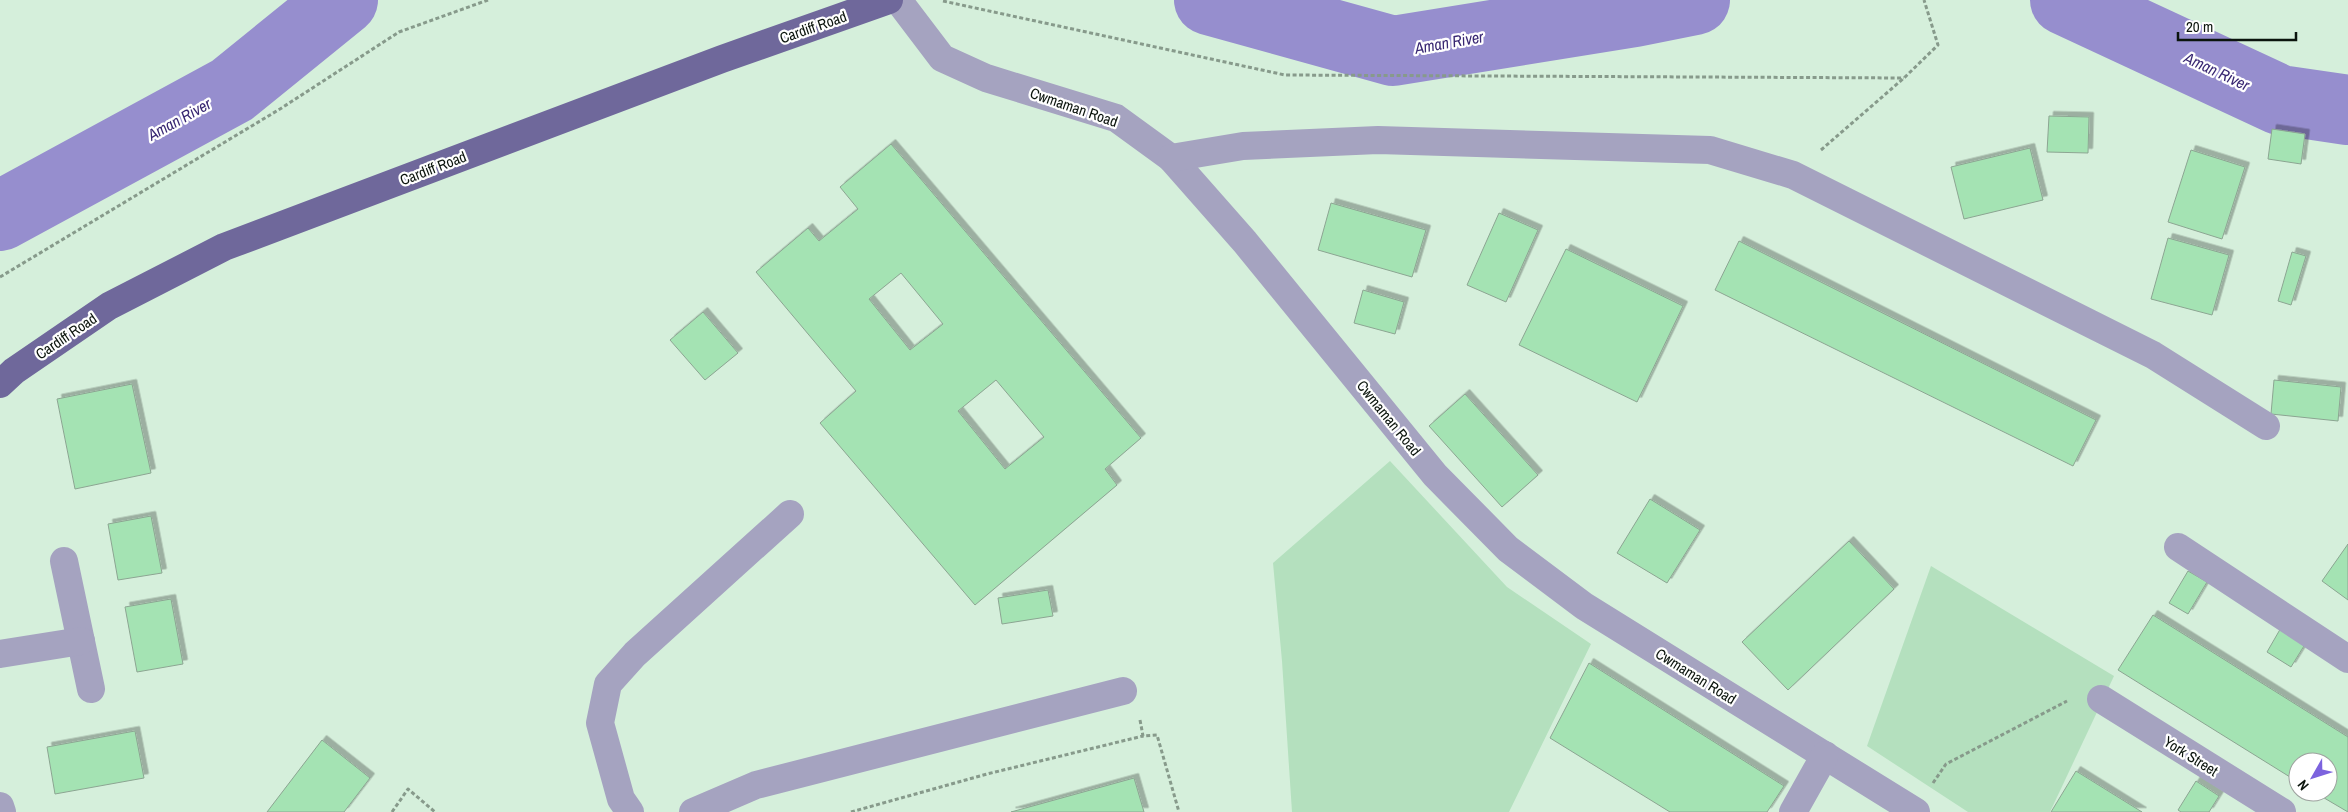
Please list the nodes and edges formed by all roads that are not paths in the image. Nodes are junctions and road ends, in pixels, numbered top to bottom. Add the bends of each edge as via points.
1 (889, 0) edge
2 (898, 0) edge
3 (1171, 158) junction
4 (0, 384) edge
5 (2266, 426) dead end
6 (790, 514) dead end
7 (2178, 547) dead end
8 (64, 561) dead end
9 (81, 641) junction
10 (0, 654) edge
11 (2348, 660) edge
12 (92, 689) dead end
13 (1122, 691) road end
14 (2101, 699) road end
15 (1825, 755) junction
16 (0, 806) edge
17 (1915, 811) edge
18 (2, 812) edge
19 (630, 812) edge
20 (693, 812) edge
21 (1793, 812) edge
22 (2282, 812) edge

1 - 4 main road, Cardiff Road via 722,59 224,248 109,306
2 - 3 street, Cwmaman Road via 942,58 986,78 1116,118
3 - 5 street via 1243,146 1398,141 1710,150 1793,175 2153,355
3 - 15 street, Cwmaman Road via 1252,250 1435,475 1508,548 1584,606
6 - 19 street via 635,654 608,684 600,722 621,799
7 - 11 street
8 - 9 street
9 - 10 street
9 - 12 street
13 - 20 street via 756,785
14 - 22 street, York Street
15 - 17 street, Cwmaman Road
15 - 21 street
16 - 18 street

